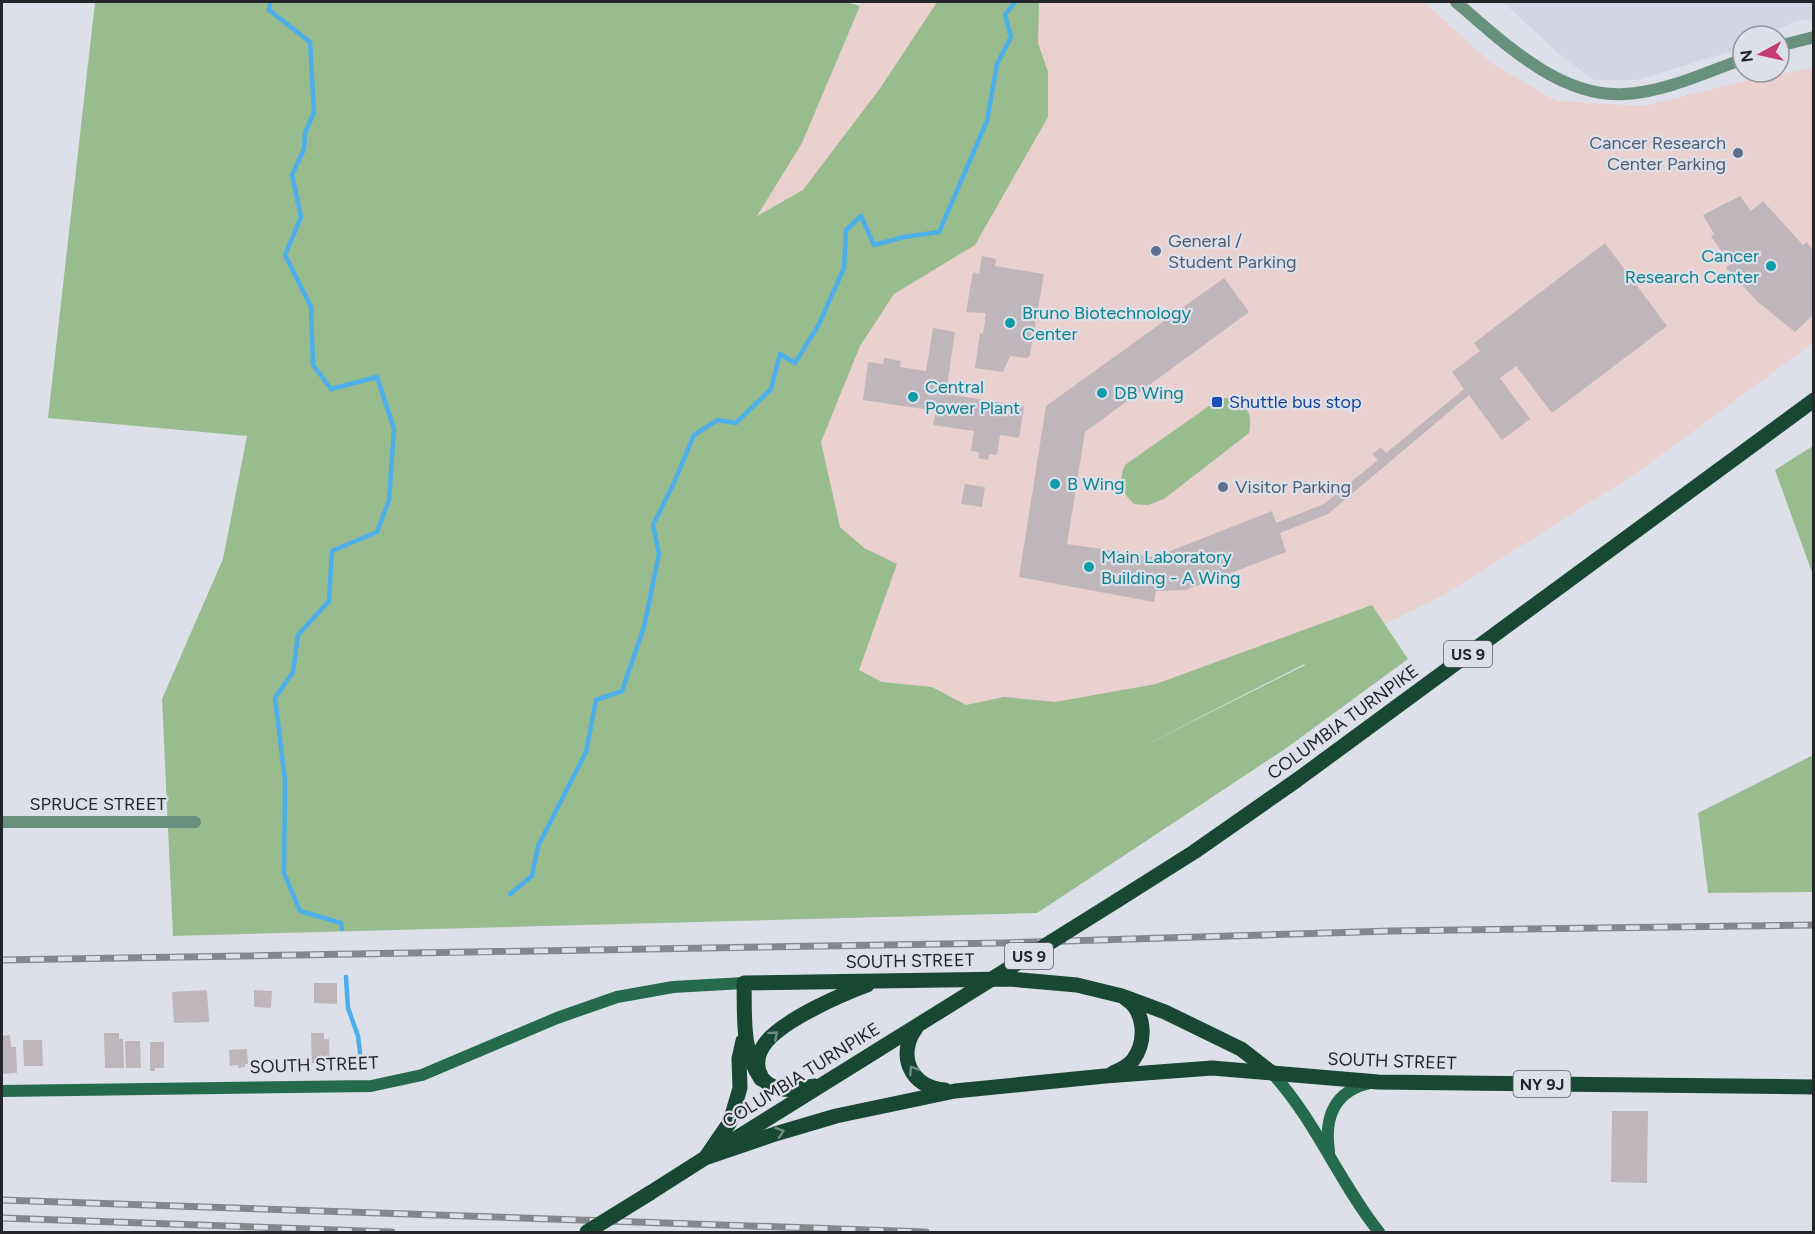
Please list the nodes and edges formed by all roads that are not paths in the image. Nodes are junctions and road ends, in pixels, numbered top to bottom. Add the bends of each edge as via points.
1 (1456, 2) edge
2 (1814, 37) edge
3 (1791, 43) edge
4 (1731, 64) edge
5 (1814, 400) edge
6 (2, 822) edge
7 (195, 822) dead end
8 (882, 980) junction
9 (744, 983) junction
10 (1122, 996) junction
11 (918, 1025) junction
12 (745, 1032) junction
13 (1272, 1073) junction
14 (1105, 1076) junction
15 (761, 1078) junction
16 (828, 1081) junction
17 (1378, 1082) junction
18 (1814, 1087) edge
19 (2, 1090) edge
20 (956, 1091) junction
21 (705, 1158) junction
22 (1334, 1164) junction
23 (587, 1233) edge
24 (1379, 1233) edge

1 - 4 street via 1543,72 1592,91 1641,93
2 - 3 street
5 - 11 main road, COLUMBIA TURNPIKE / US 9, bridge via 1194,852
6 - 7 street, SPRUCE STREET
8 - 9 main road, SOUTH STREET
8 - 10 main road, SOUTH STREET via 1033,980
15 -> 8 main road via 757,1059 767,1040 779,1030 837,997
9 - 12 main road
9 - 19 street, SOUTH STREET via 673,987 617,996 422,1075 371,1086
10 - 13 main road, SOUTH STREET via 1224,1040
10 - 14 main road via 1139,1012 1142,1037 1133,1059
11 - 16 main road, COLUMBIA TURNPIKE / US 9
20 -> 11 main road via 927,1086 912,1071 906,1048
12 - 15 main road via 749,1056
12 - 21 main road via 739,1059 740,1088 730,1122
13 - 14 main road via 1188,1068
13 - 17 main road, SOUTH STREET / NY 9J
13 - 22 street via 1299,1107
14 - 20 main road
15 - 16 main road via 770,1086 793,1090
16 - 21 main road, COLUMBIA TURNPIKE / US 9
17 - 18 main road, SOUTH STREET / NY 9J
17 - 22 street via 1349,1092 1334,1108 1327,1130
21 -> 20 main road via 836,1116
21 - 23 main road, US 9, bridge
22 - 24 street

